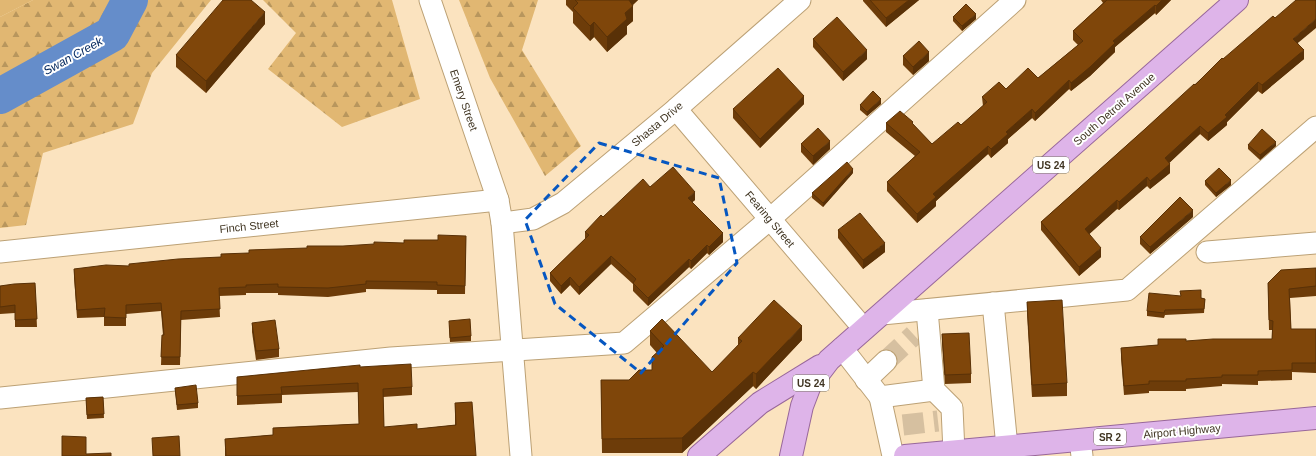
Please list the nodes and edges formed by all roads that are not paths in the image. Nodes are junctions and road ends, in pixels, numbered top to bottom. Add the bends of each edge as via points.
1 (430, 0) edge
2 (800, 0) edge
3 (1015, 0) edge
4 (1237, 0) edge
5 (676, 108) junction
6 (1316, 127) edge
7 (498, 200) junction
8 (770, 219) junction
9 (502, 223) junction
10 (1316, 243) edge
11 (0, 252) edge
12 (1207, 252) dead end
13 (992, 303) junction
14 (882, 314) junction
15 (923, 322) junction
16 (864, 329) junction
17 (511, 350) junction
18 (836, 354) junction
19 (886, 361) tunnel mouth
20 (866, 380) junction
21 (934, 390) junction
22 (880, 397) junction
23 (0, 398) edge
24 (1316, 418) edge
25 (1007, 447) junction
26 (1081, 448) edge
27 (954, 452) junction
28 (521, 456) edge
29 (699, 456) edge
30 (791, 456) edge
31 (893, 456) edge
32 (905, 456) edge

1 - 7 street, Emery Street
2 - 5 street, Shasta Drive
3 - 8 street
4 - 14 main road, South Detroit Avenue / US 24
5 - 8 street, Fearing Street
5 - 9 street, Shasta Drive via 563,203 533,219
6 - 13 street via 1127,290
7 - 9 street
7 - 11 street, Finch Street
8 - 16 street, Fearing Street
8 - 17 street via 624,343
9 - 17 street
10 - 12 street
13 - 15 street
13 - 25 street
14 - 15 street
14 - 16 main road, South Detroit Avenue / US 24
15 - 21 street
16 - 18 main road, US 24
17 - 23 street via 398,358
17 - 28 street
18 - 20 street
18 - 29 main road via 760,403
18 - 30 main road, US 24 via 810,385 802,406
19 - 20 street
20 - 22 street
21 - 22 street
21 - 27 street via 952,408 945,420
22 - 31 street via 895,425
24 - 26 main road, Airport Highway / SR 2
25 - 26 main road, Airport Highway / SR 2
25 - 27 main road, Airport Highway / SR 2
27 - 32 main road, Airport Highway / SR 2

